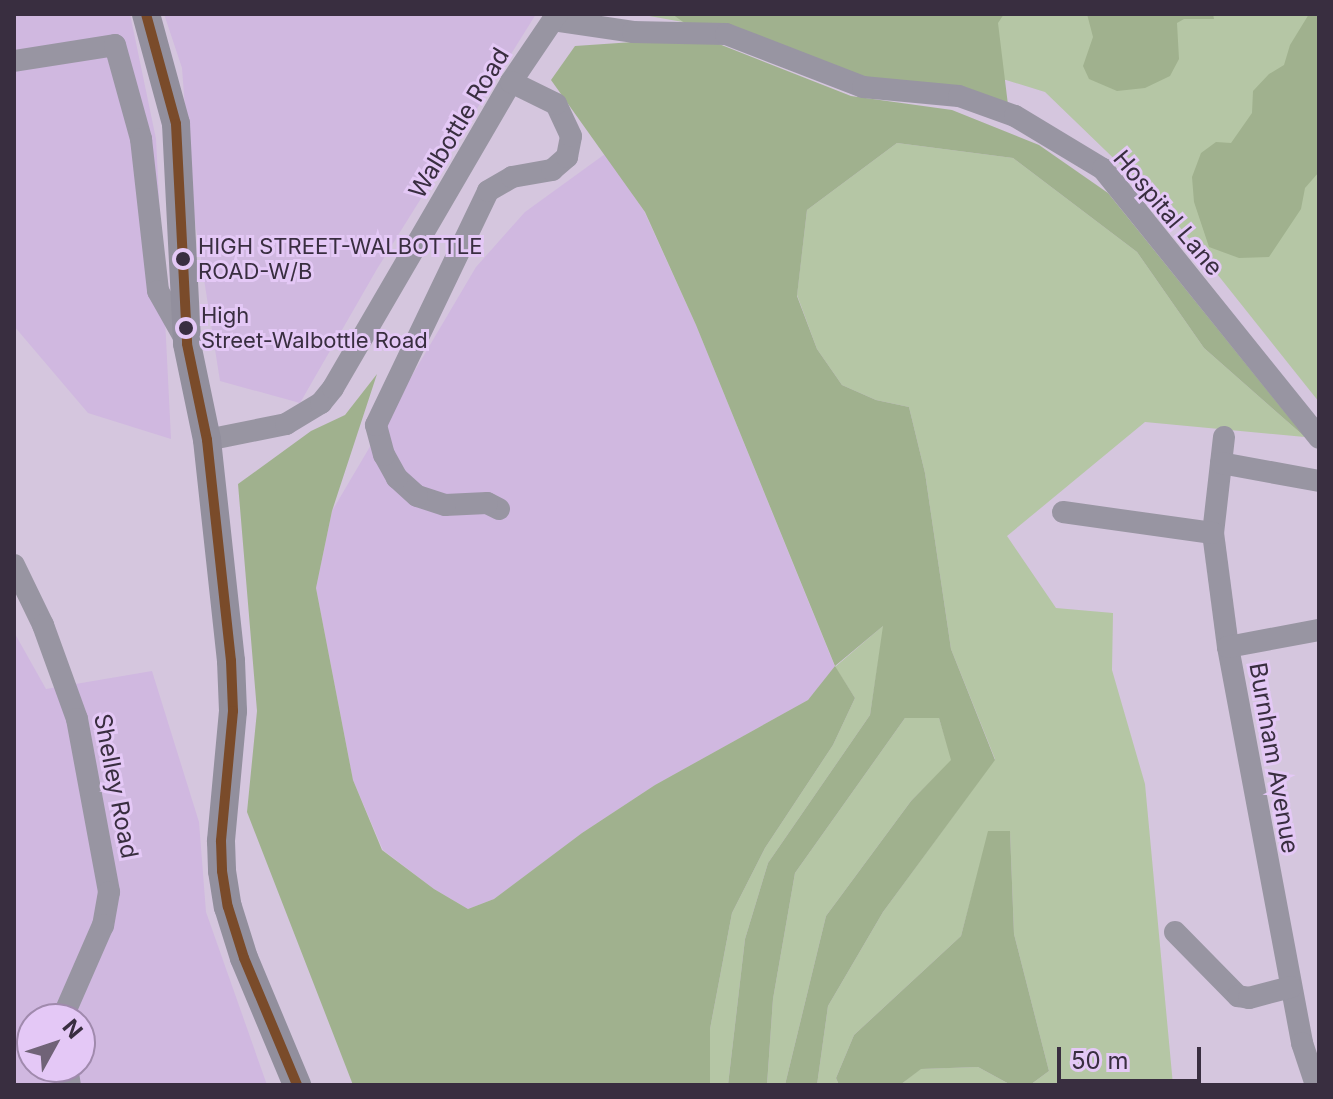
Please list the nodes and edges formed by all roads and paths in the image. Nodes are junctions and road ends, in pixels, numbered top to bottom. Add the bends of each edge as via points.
1 (146, 14) edge
2 (555, 17) edge
3 (14, 61) edge
4 (511, 82) junction
5 (187, 344) junction
6 (1224, 437) dead end
7 (1319, 438) edge
8 (207, 440) junction
9 (1221, 463) junction
10 (1319, 481) edge
11 (499, 509) dead end
12 (1063, 512) dead end
13 (1213, 533) junction
14 (14, 565) edge
15 (1319, 630) edge
16 (1228, 647) junction
17 (1175, 932) dead end
18 (1291, 987) junction
19 (69, 1003) edge
20 (297, 1085) edge
21 (1316, 1085) edge

1 - 5 main road via 176,124
2 - 4 street, Walbottle Road
2 - 7 street, Hospital Lane via 633,32 726,34 863,87 959,96 1015,116 1103,169
3 - 5 street via 115,45 141,139 158,291
4 - 8 street, Walbottle Road via 321,403 286,424
4 - 11 street via 556,104 571,136 567,157 552,170 512,177 488,191 376,425 397,478 417,496 445,505 487,503
5 - 8 main road
6 - 9 street, Burnham Avenue
8 - 20 main road via 233,711 222,871 244,958
9 - 10 street
9 - 13 street, Burnham Avenue
12 - 13 street
13 - 16 street, Burnham Avenue
14 - 19 street, Shelley Road via 43,625 77,719 109,892 103,925
15 - 16 street
16 - 18 street, Burnham Avenue
17 - 18 street via 1238,996
18 - 21 street, Burnham Avenue

